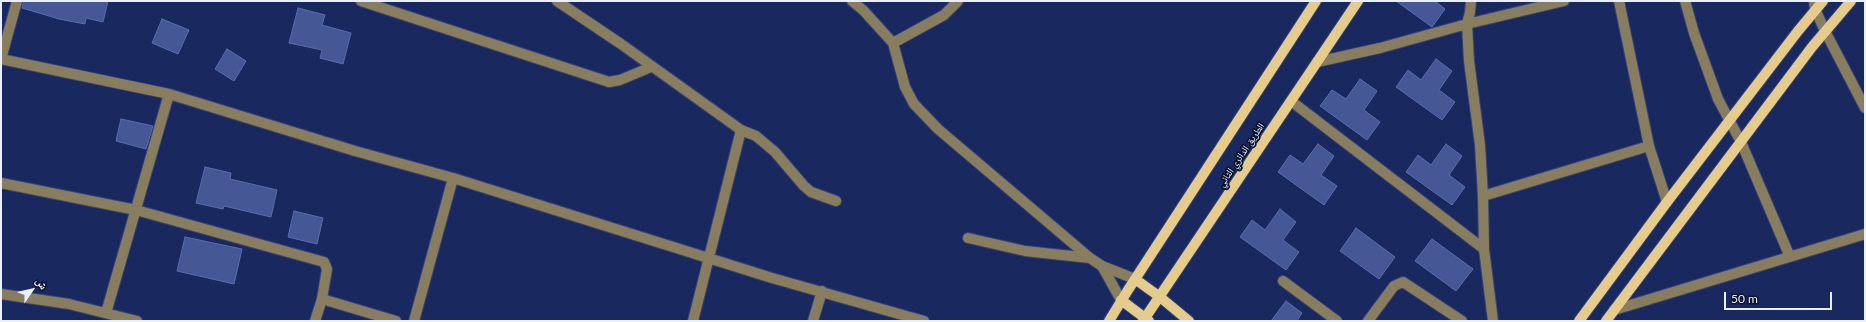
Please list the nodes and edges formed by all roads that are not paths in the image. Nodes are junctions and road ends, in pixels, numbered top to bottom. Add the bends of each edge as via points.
1 (17, 1) edge
2 (361, 1) edge
3 (557, 1) edge
4 (852, 1) edge
5 (958, 1) edge
6 (1316, 1) edge
7 (1358, 1) edge
8 (1471, 1) edge
9 (1564, 1) edge
10 (1619, 1) edge
11 (1685, 1) edge
12 (1823, 1) edge
13 (1851, 1) edge
14 (1814, 5) edge
15 (1467, 24) junction
16 (1824, 31) junction
17 (893, 43) junction
18 (1, 59) edge
19 (1317, 62) junction
20 (650, 67) junction
21 (169, 94) junction
22 (1291, 101) junction
23 (1865, 108) edge
24 (1729, 121) junction
25 (741, 130) junction
26 (1740, 142) junction
27 (1649, 146) junction
28 (454, 178) junction
29 (1, 183) edge
30 (1483, 196) junction
31 (836, 201) dead end
32 (1667, 202) junction
33 (136, 210) junction
34 (1865, 234) edge
35 (968, 238) dead end
36 (1484, 249) junction
37 (709, 257) junction
38 (1790, 257) junction
39 (1090, 258) junction
40 (1102, 266) junction
41 (1135, 279) junction
42 (1283, 282) dead end
43 (822, 291) junction
44 (1, 294) edge
45 (1160, 297) junction
46 (322, 299) junction
47 (1122, 300) junction
48 (1614, 310) junction
49 (106, 313) junction
50 (1146, 320) edge
51 (137, 321) edge
52 (315, 321) edge
53 (396, 321) edge
54 (414, 321) edge
55 (693, 321) edge
56 (813, 321) edge
57 (924, 321) edge
58 (1109, 321) edge
59 (1189, 321) edge
60 (1337, 321) edge
61 (1368, 321) edge
62 (1462, 321) edge
63 (1493, 321) edge
64 (1579, 321) edge
65 (1606, 321) edge

1 - 18 street
2 - 20 street via 609,82
3 - 20 street
4 - 17 street
5 - 17 street via 944,15
6 - 41 main road, الطريق الدائري الثاني
7 - 19 main road, الطريق الدائري الثاني
8 - 15 street
9 - 15 street
10 - 27 street
11 - 24 street via 1706,68
12 - 14 main road
13 - 16 main road
14 - 16 street
14 - 24 main road
15 - 19 street
15 - 30 street
16 - 23 street
16 - 26 main road
17 - 39 street via 905,87 914,104 938,129
18 - 21 street
19 - 22 main road, الطريق الدائري الثاني
20 - 25 street
21 - 28 street via 355,151
21 - 33 street
22 - 36 street
22 - 45 main road, الطريق الدائري الثاني
24 - 26 street
24 - 32 main road
25 - 31 street via 756,136 775,152 811,192
25 - 37 street
26 - 38 street
26 - 48 main road
27 - 30 street
27 - 32 street
28 - 37 street
28 - 54 street
29 - 33 street
30 - 36 street
32 - 64 main road
33 - 46 street via 324,262 327,269
33 - 49 street
34 - 38 street
35 - 39 street via 1025,251
36 - 63 street
37 - 43 street
37 - 55 street
38 - 48 street
39 - 40 street
40 - 41 street
40 - 47 street
41 - 45 main road
41 - 47 main road, الطريق الدائري الثاني
42 - 60 street
43 - 56 street
43 - 57 street
44 - 49 street via 69,304
45 - 50 main road, الطريق الدائري الثاني
45 - 59 main road
46 - 52 street
46 - 53 street
47 - 50 main road
47 - 58 main road, الطريق الدائري الثاني
48 - 65 main road
49 - 51 street
61 - 62 street via 1394,286 1403,282

